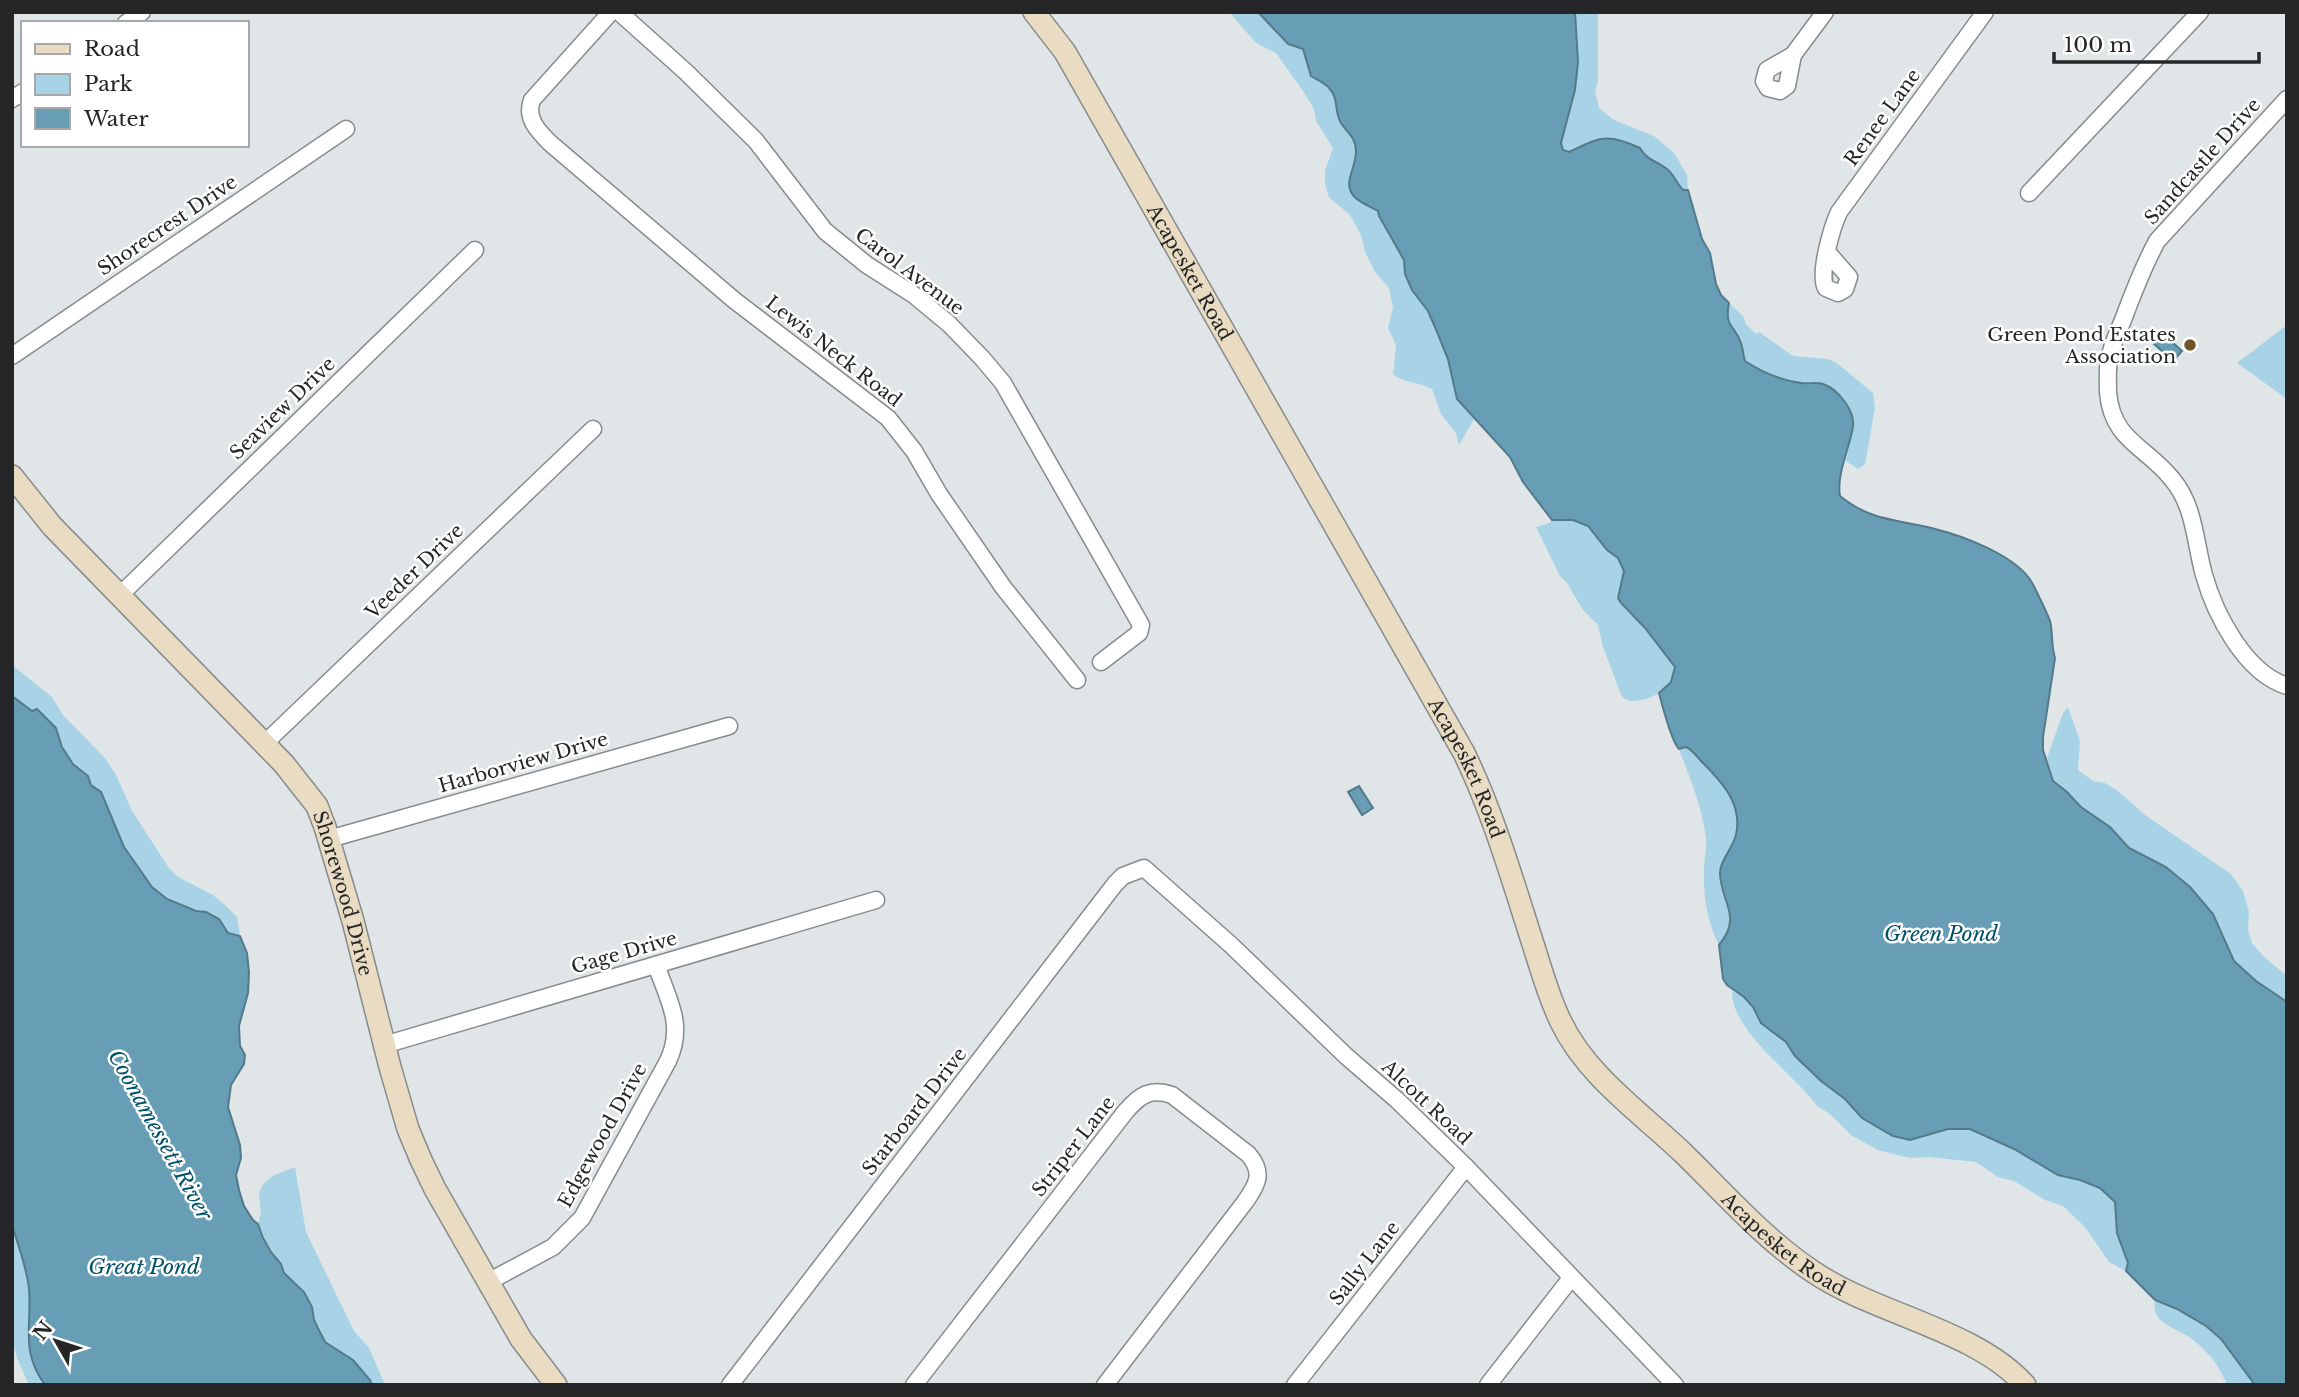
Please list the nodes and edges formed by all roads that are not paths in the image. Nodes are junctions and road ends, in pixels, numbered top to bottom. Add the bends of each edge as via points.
1 (611, 12) edge
2 (619, 12) edge
3 (1034, 12) edge
4 (1825, 12) edge
5 (1985, 12) edge
6 (2200, 12) edge
7 (1793, 55) dead end
8 (2287, 99) edge
9 (346, 128) dead end
10 (2029, 193) dead end
11 (475, 250) dead end
12 (1828, 253) dead end
13 (12, 356) edge
14 (593, 429) dead end
15 (12, 476) edge
16 (119, 596) junction
17 (1101, 662) dead end
18 (1077, 680) dead end
19 (2287, 686) edge
20 (729, 726) dead end
21 (265, 743) junction
22 (329, 839) junction
23 (1137, 870) joint
24 (876, 900) dead end
25 (656, 965) junction
26 (384, 1045) junction
27 (1466, 1167) junction
28 (1571, 1278) junction
29 (488, 1282) junction
30 (1672, 1384) edge
31 (556, 1385) edge
32 (730, 1385) edge
33 (914, 1385) edge
34 (1105, 1385) edge
35 (1295, 1385) edge
36 (1488, 1385) edge
37 (2025, 1385) edge

1 - 18 street, Lewis Neck Road via 536,95 530,114 538,129 734,299 897,427 1003,587
2 - 17 street, Carol Avenue via 757,141 825,231 949,324 1003,383 1141,625 1139,633
3 - 37 main road, Acapesket Road via 1065,52 1464,753 1487,804 1553,1004 1576,1048 1611,1086 1812,1271 1976,1348 2003,1364
4 - 7 street
5 - 12 street, Renee Lane via 1839,212
6 - 10 street
8 - 19 street, Sandcastle Drive via 2157,242 2115,341 2108,391 2111,413 2119,427 2173,480 2181,494 2192,517 2204,575 2231,635 2260,673
9 - 13 street, Shorecrest Drive
11 - 16 street, Seaview Drive
14 - 21 street, Veeder Drive
15 - 16 main road, Shorewood Drive
16 - 21 main road, Shorewood Drive
20 - 22 street, Harborview Drive
21 - 22 main road, Shorewood Drive via 317,806
22 - 26 main road, Shorewood Drive
23 - 27 street, Alcott Road via 1147,870 1231,945
23 - 32 street, Starboard Drive via 1115,884
24 - 25 street, Gage Drive
25 - 26 street, Gage Drive
25 - 29 street, Edgewood Drive via 676,1023 668,1061 582,1218 553,1247
26 - 29 main road, Shorewood Drive via 421,1160
27 - 28 street, Alcott Road
27 - 35 street, Sally Lane
28 - 30 street, Alcott Road
28 - 36 street
29 - 31 main road, Shorewood Drive via 521,1339
33 - 34 street, Striper Lane via 1126,1111 1145,1093 1162,1092 1248,1154 1258,1174 1245,1202

